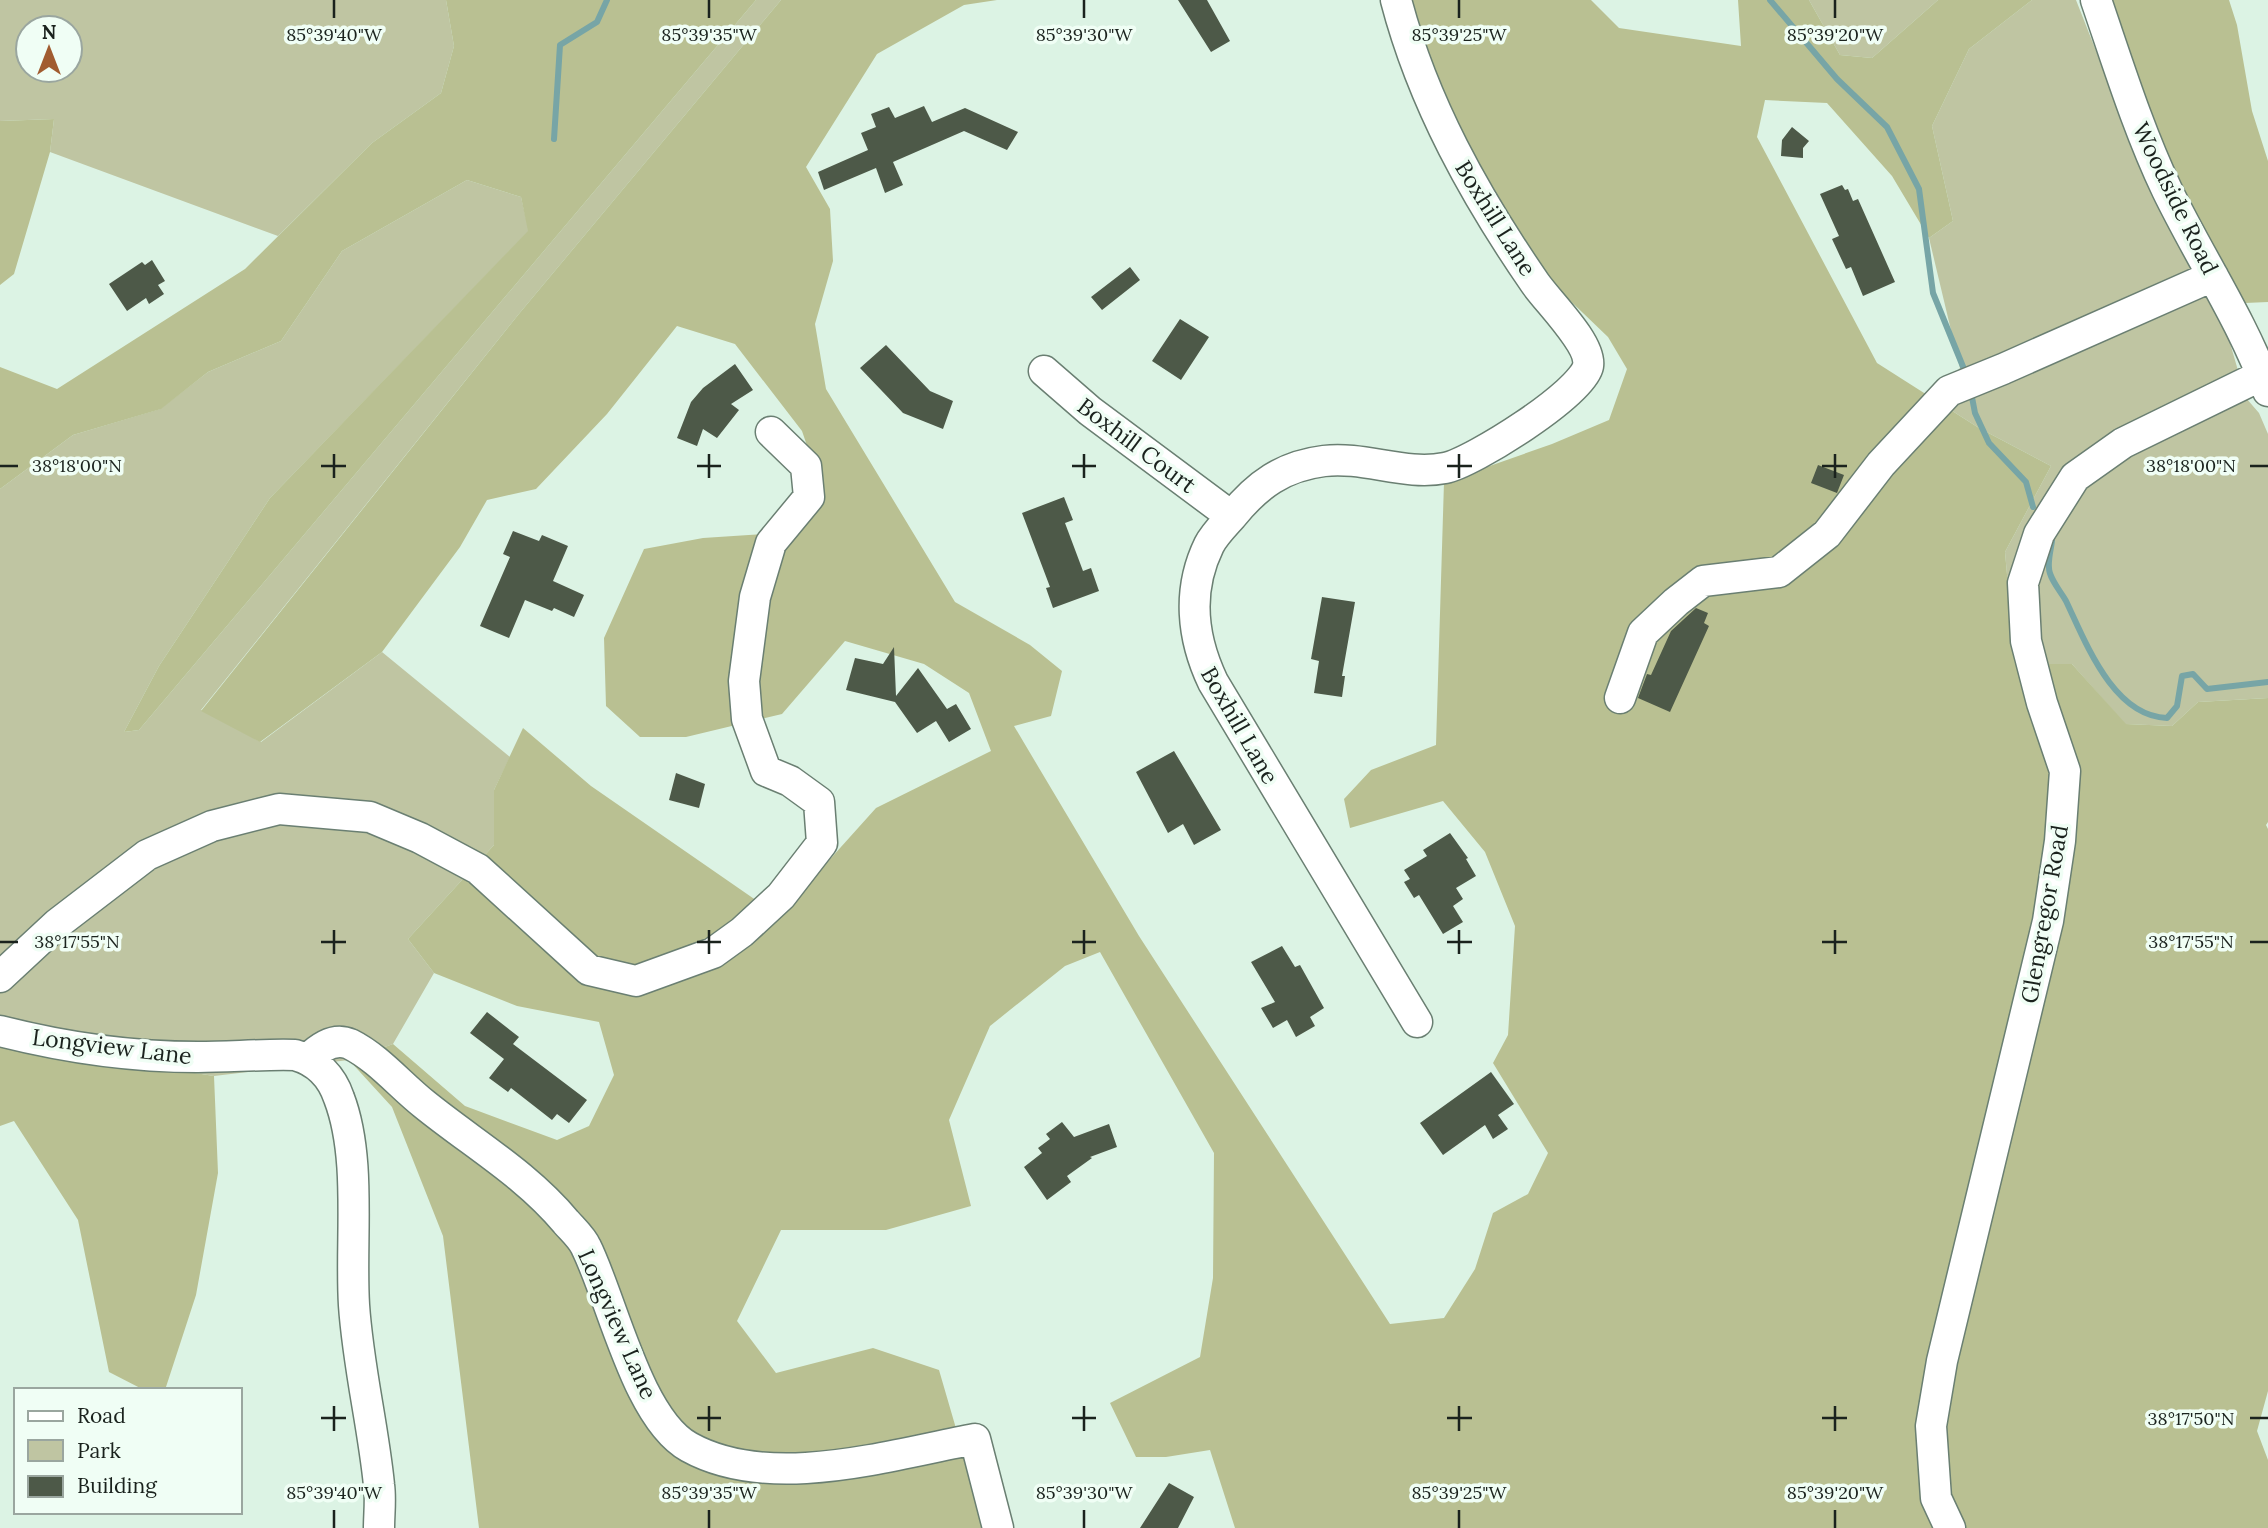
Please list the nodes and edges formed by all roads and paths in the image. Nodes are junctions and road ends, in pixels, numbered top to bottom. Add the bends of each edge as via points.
1 (1396, 0) edge
2 (2096, 0) edge
3 (2213, 276) junction
4 (1044, 371) dead end
5 (2265, 383) edge
6 (771, 432) dead end
7 (1231, 516) junction
8 (1620, 698) dead end
9 (0, 977) edge
10 (1417, 1022) dead end
11 (0, 1031) edge
12 (308, 1059) junction
13 (379, 1528) edge
14 (998, 1528) edge
15 (1950, 1528) edge

1 - 7 street, Boxhill Lane via 1413,56 1461,165 1537,286 1584,346 1588,368 1583,379 1546,411 1468,461 1435,470 1326,461 1301,466 1274,476 1250,493
2 - 3 street, Woodside Road via 2140,128
3 - 5 street, Woodside Road
3 - 8 street via 1949,391 1881,464 1827,534 1779,572 1703,580 1676,602 1643,633
4 - 7 street, Boxhill Court
5 - 15 street, Glengregor Road via 2123,443 2075,477 2039,534 2023,583 2026,640 2065,771 2060,841 2048,921 1937,1387 1931,1426 1936,1498
6 - 9 street via 806,466 809,497 771,542 755,597 744,681 747,719 766,771 819,802 822,843 781,896 713,953 636,981 589,970 478,869 420,838 370,817 279,808 212,826 147,855 57,924
7 - 10 street, Boxhill Lane via 1210,544 1197,583 1195,628 1203,661
11 - 12 street, Longview Lane via 145,1055 278,1054
12 - 13 street via 333,1083 348,1133 358,1354 380,1487
12 - 14 street, Longview Lane via 327,1043 348,1043 552,1205 586,1245 622,1343 651,1401 662,1420 687,1445 738,1465 801,1469 975,1439

